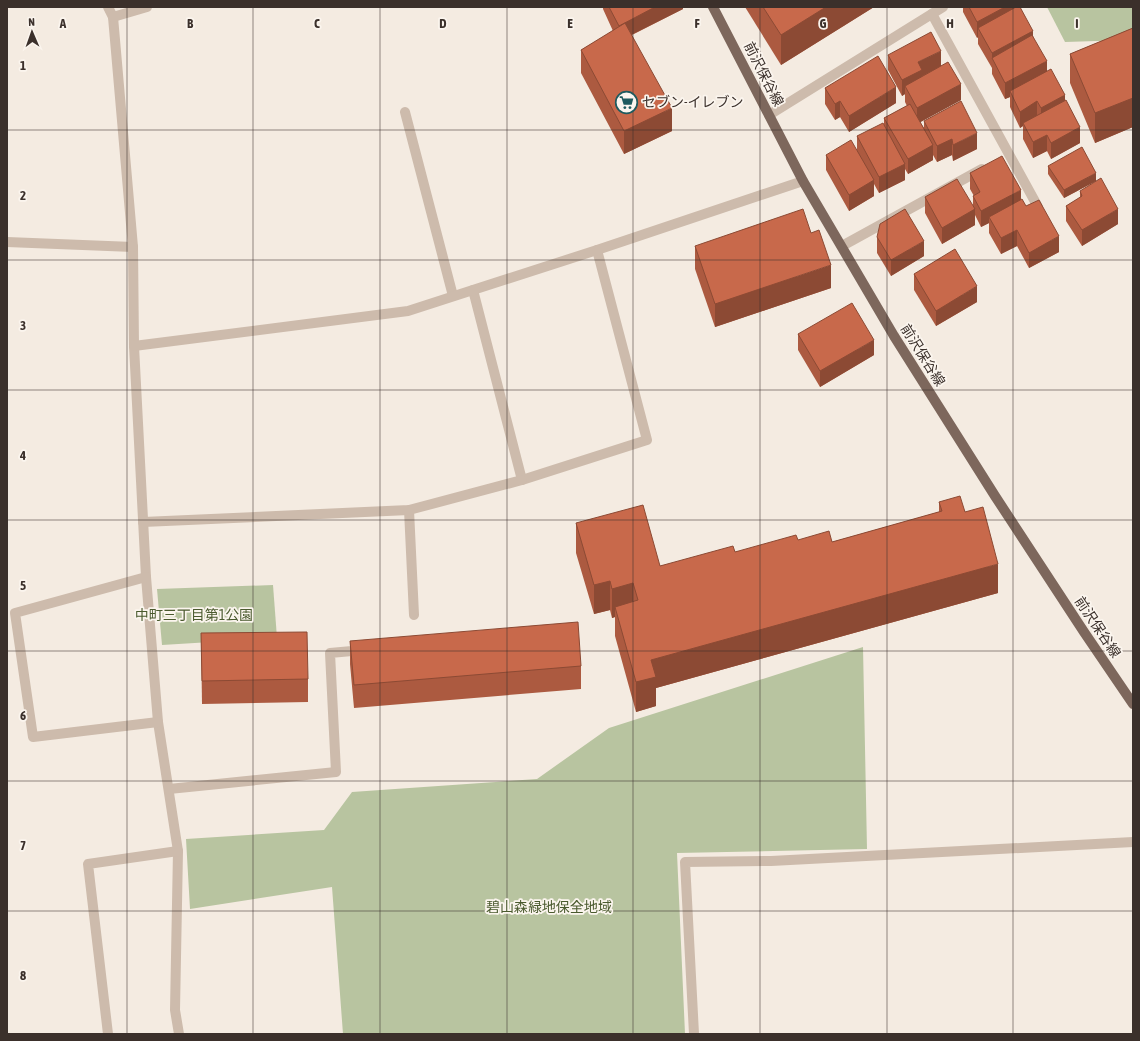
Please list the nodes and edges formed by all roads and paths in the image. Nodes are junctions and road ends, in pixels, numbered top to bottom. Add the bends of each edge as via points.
1 (108, 7) edge
2 (147, 7) edge
3 (714, 7) edge
4 (943, 7) edge
5 (932, 14) junction
6 (113, 17) junction
7 (404, 112) dead end
8 (769, 115) junction
9 (988, 166) edge
10 (803, 181) junction
11 (1038, 207) edge
12 (7, 242) edge
13 (842, 246) junction
14 (133, 247) junction
15 (597, 250) junction
16 (472, 290) junction
17 (453, 296) junction
18 (134, 346) junction
19 (522, 480) junction
20 (409, 510) junction
21 (144, 522) junction
22 (146, 577) junction
23 (414, 615) dead end
24 (369, 650) edge
25 (1133, 704) edge
26 (158, 722) junction
27 (169, 789) junction
28 (1133, 842) edge
29 (178, 851) junction
30 (108, 1034) edge
31 (179, 1034) edge
32 (694, 1034) edge

1 - 6 street
2 - 6 street
3 - 8 main road, 前沢保谷線
4 - 5 street
5 - 8 street
5 - 11 street via 1005,156
6 - 14 street
7 - 17 street
8 - 10 main road, 前沢保谷線
9 - 13 street
10 - 13 main road, 前沢保谷線
10 - 15 street
12 - 14 street
13 - 25 main road, 前沢保谷線 via 894,336 995,496
14 - 18 street
15 - 16 street
15 - 19 street via 647,440
16 - 17 street
16 - 19 street
17 - 18 street via 408,311
18 - 21 street
19 - 20 street
20 - 21 street
20 - 23 street
21 - 22 street
22 - 26 street
22 - 26 street via 15,613 33,737
24 - 27 street via 330,653 336,772
26 - 27 street
27 - 29 street
28 - 32 street via 771,862 685,862
29 - 30 street via 88,864
29 - 31 street via 175,1010

